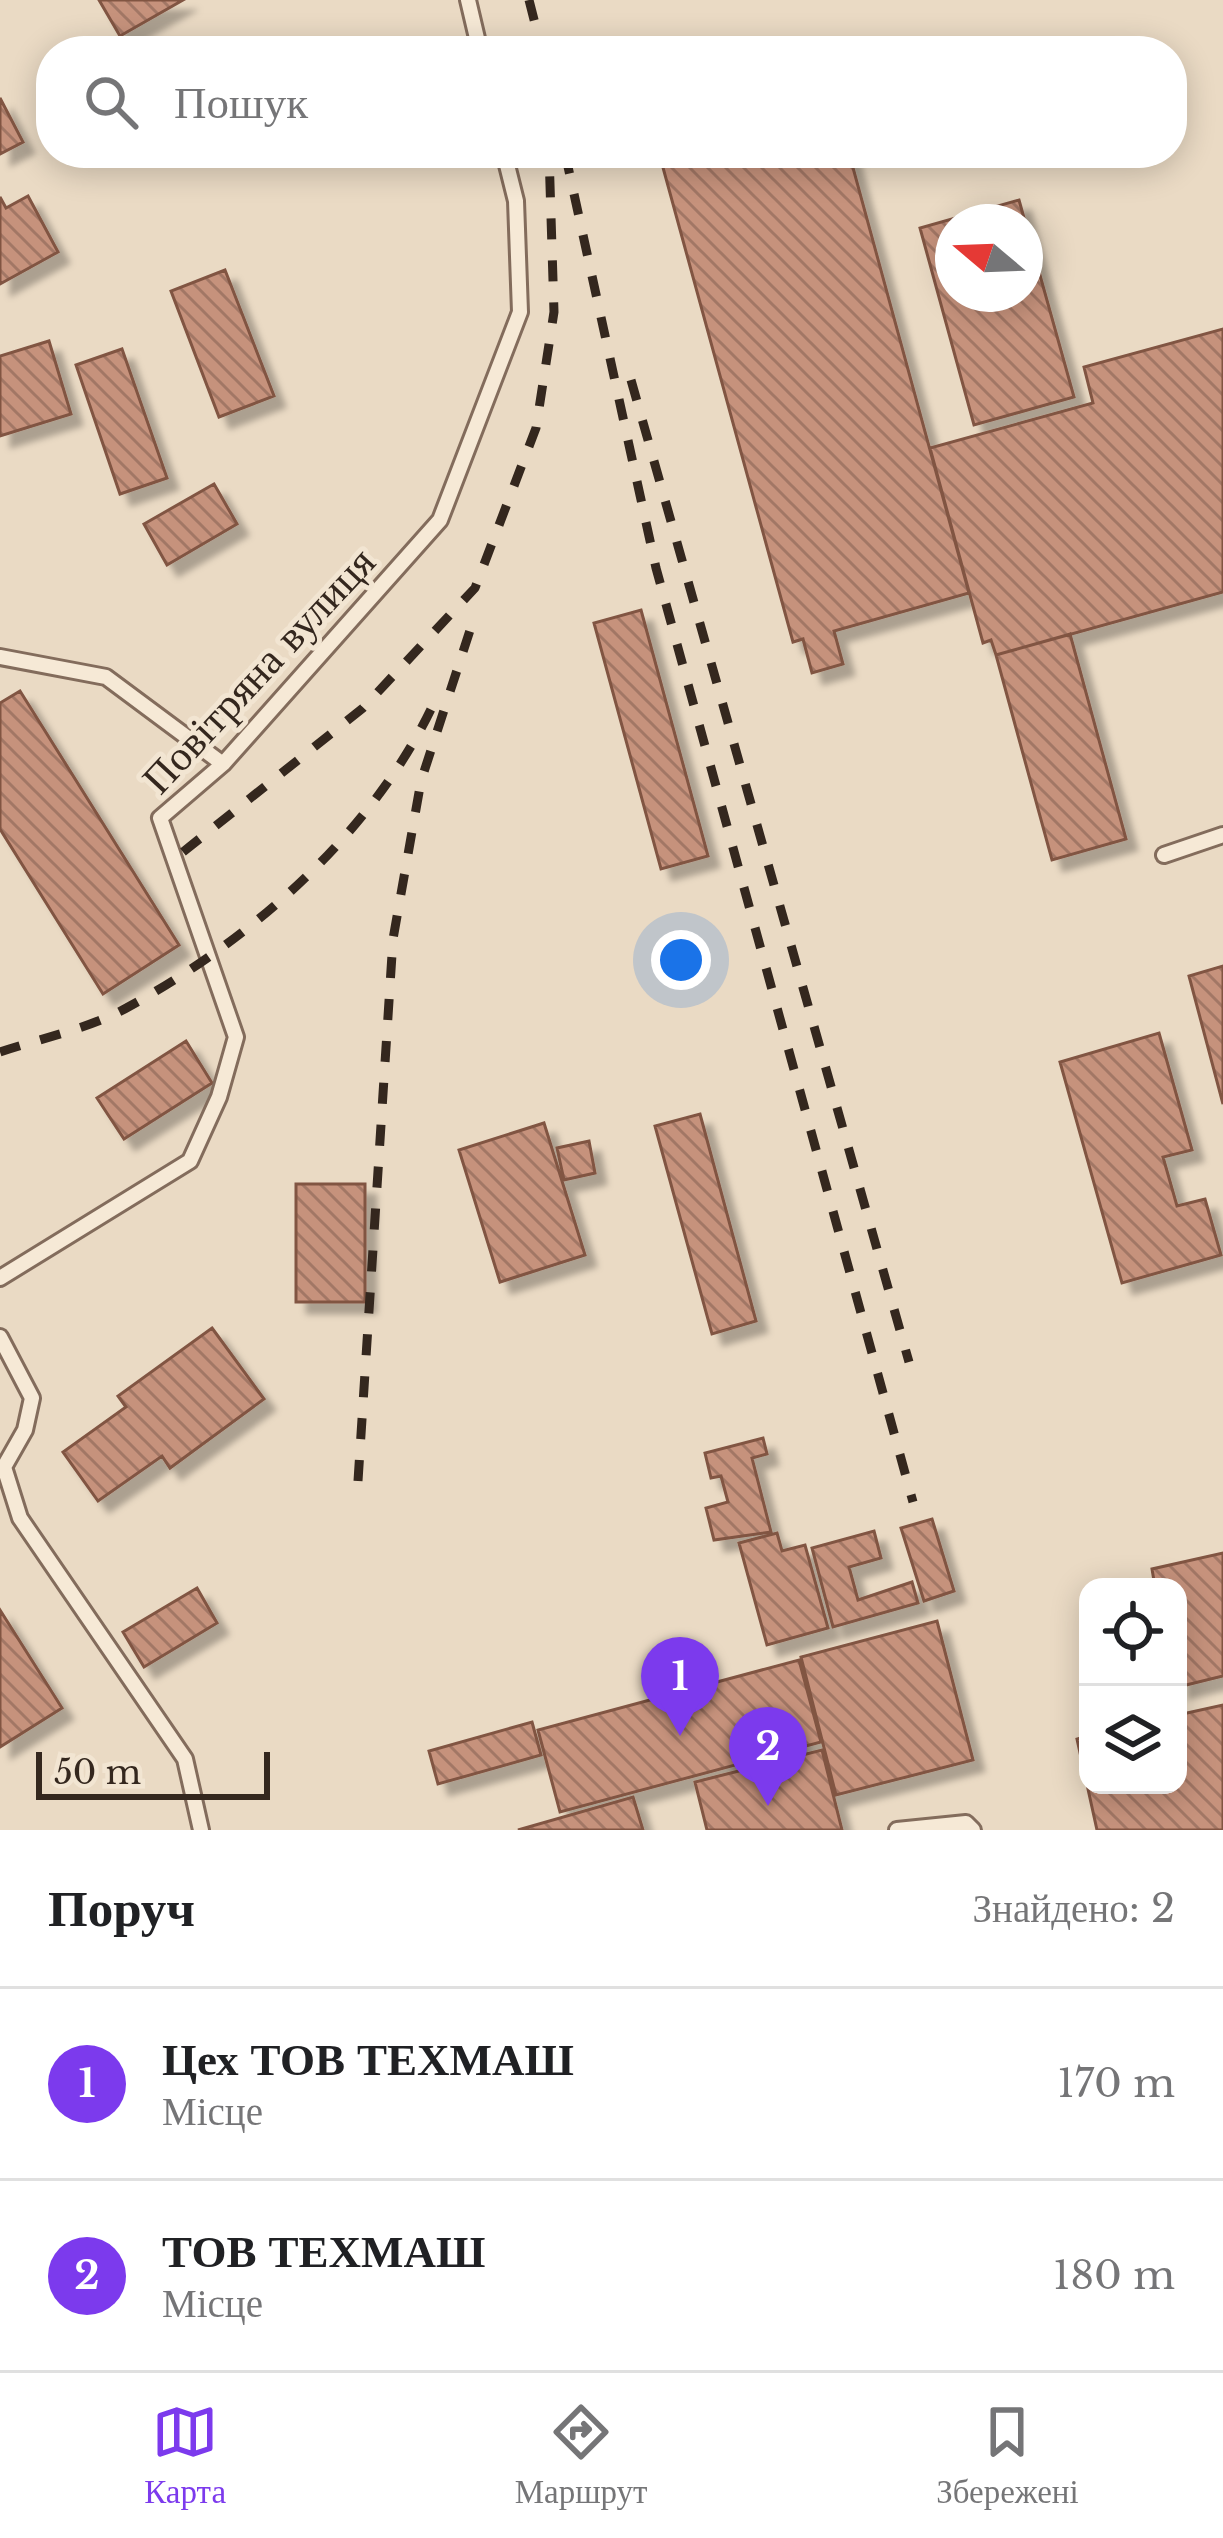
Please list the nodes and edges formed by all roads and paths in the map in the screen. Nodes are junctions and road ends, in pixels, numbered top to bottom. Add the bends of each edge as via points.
1 (468, 0) edge
2 (476, 36) edge
3 (507, 168) edge
4 (0, 657) edge
5 (223, 764) junction
6 (1223, 835) edge
7 (1164, 855) dead end
8 (0, 1278) edge
9 (0, 1337) edge
10 (201, 1830) edge
11 (897, 1830) edge
12 (973, 1830) edge

1 - 2 lane
3 - 5 lane, Повітряна вулиця via 520,313 440,520
4 - 5 lane via 106,677
5 - 8 lane, Повітряна вулиця via 160,818 236,1037 219,1097 190,1161
6 - 7 lane
9 - 10 lane via 32,1398 4,1467 20,1518 184,1759
11 - 12 lane via 966,1823

